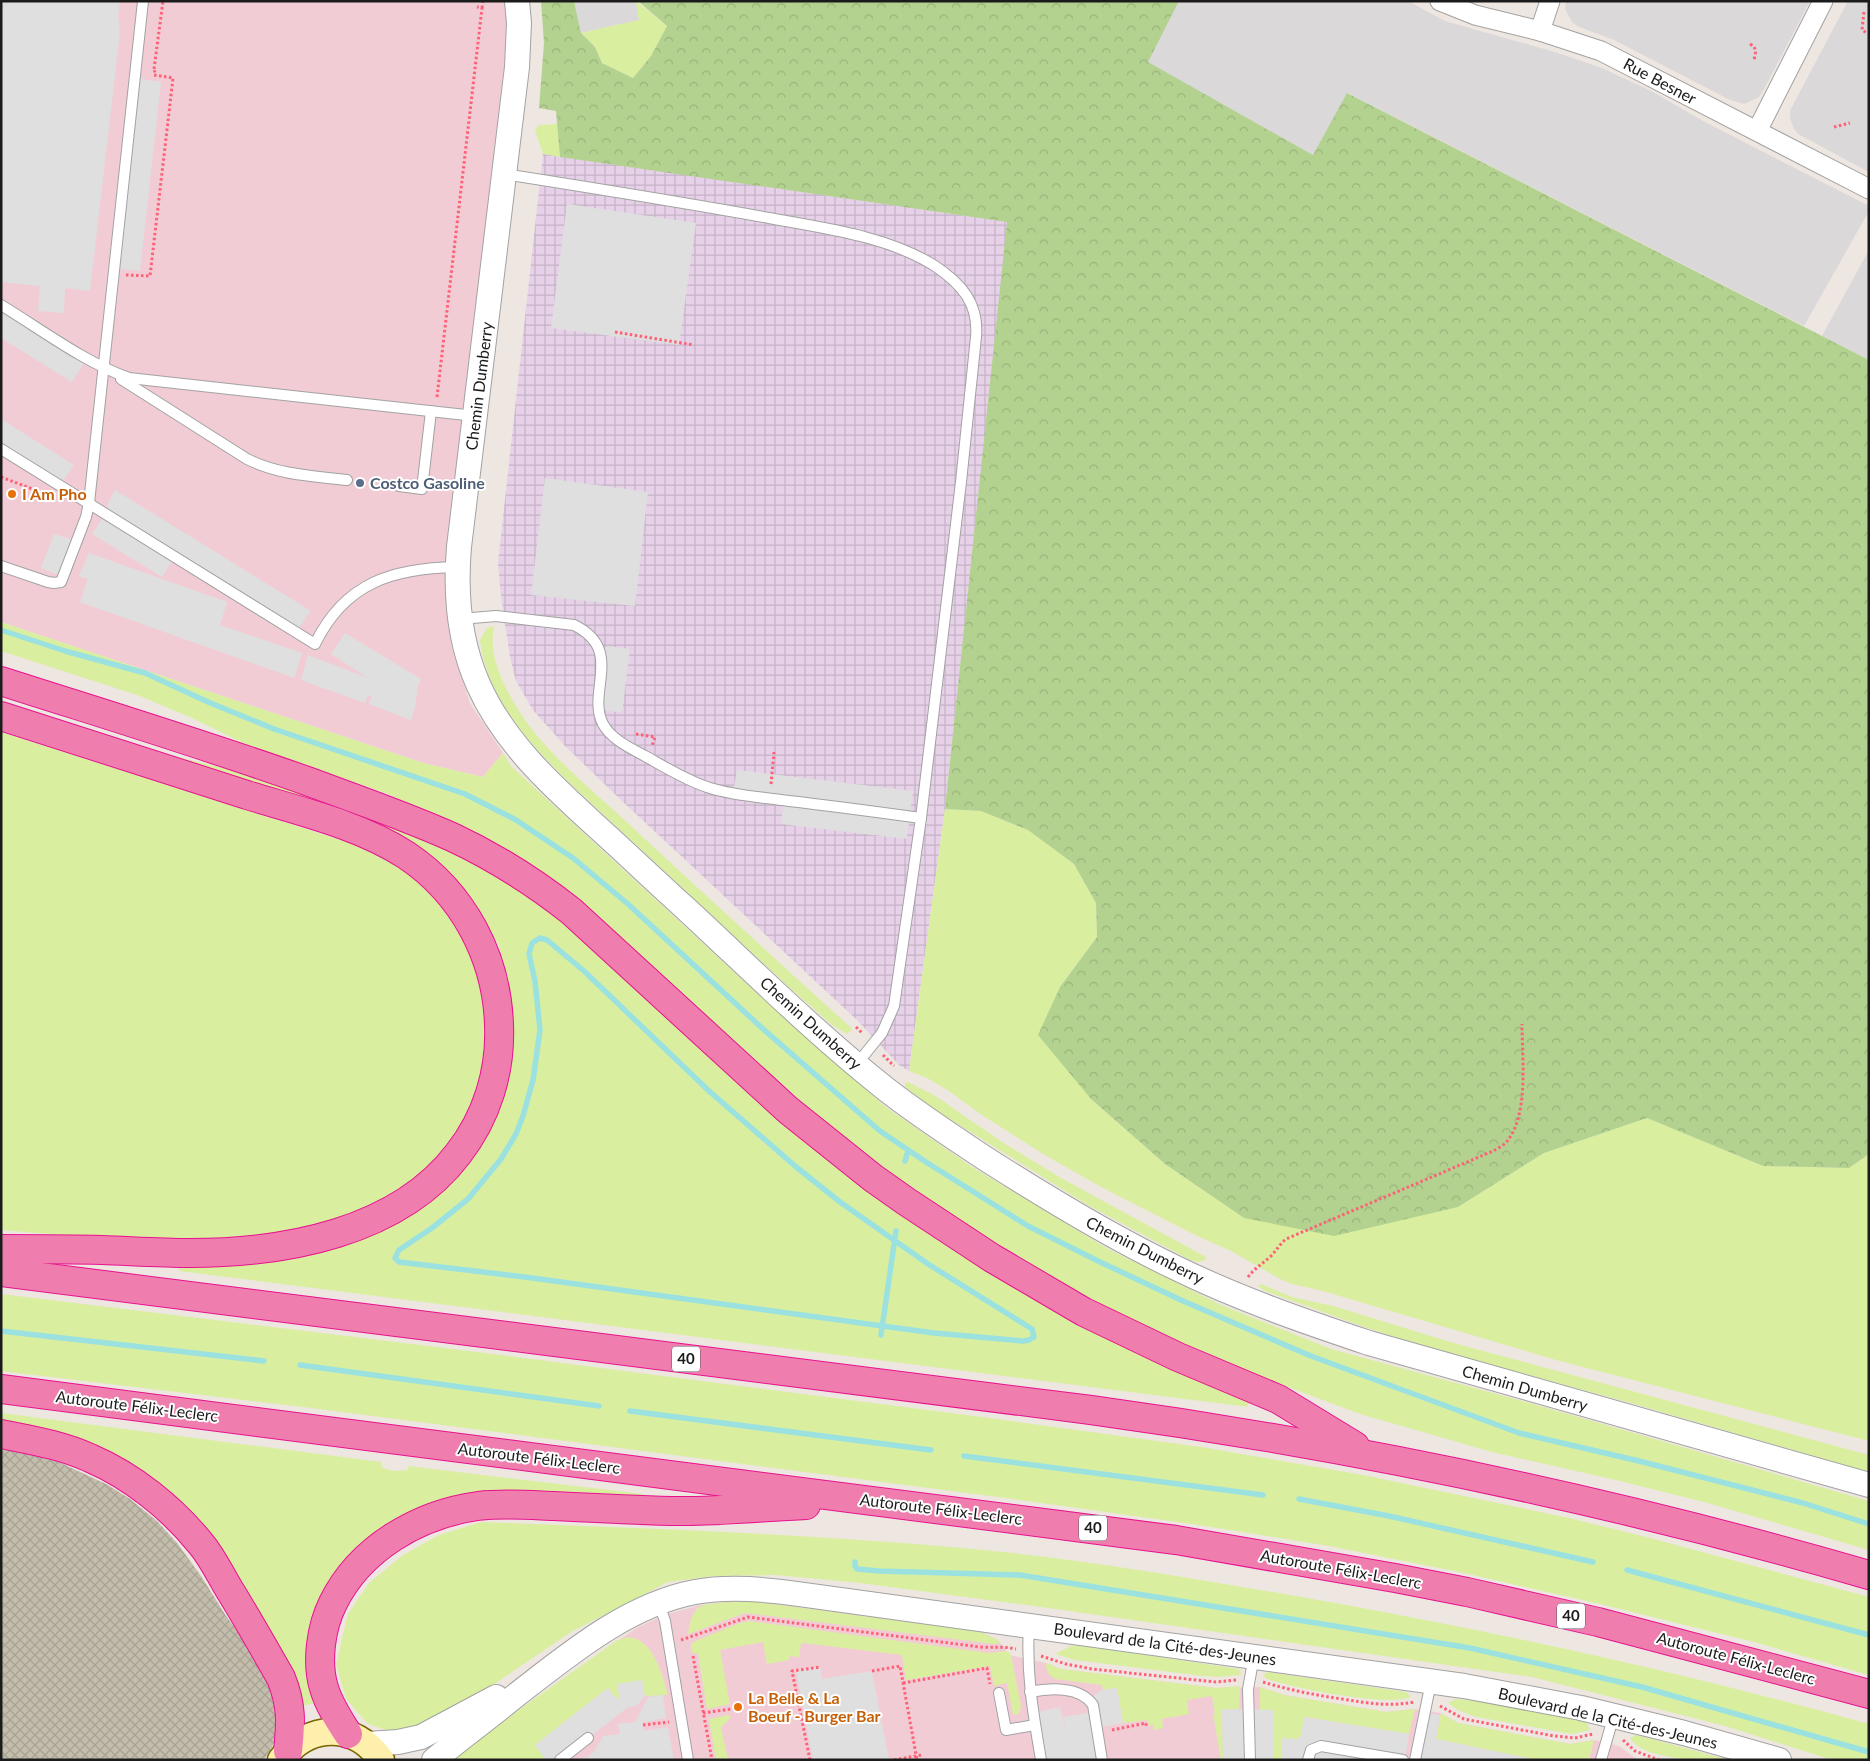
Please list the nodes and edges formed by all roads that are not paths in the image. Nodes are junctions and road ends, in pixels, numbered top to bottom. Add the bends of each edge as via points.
1 (143, 1) edge
2 (517, 1) edge
3 (1440, 1) edge
4 (1550, 1) edge
5 (1823, 1) edge
6 (1540, 31) junction
7 (1757, 131) junction
8 (504, 174) junction
9 (1869, 189) edge
10 (1, 305) edge
11 (103, 368) junction
12 (431, 411) junction
13 (475, 416) junction
14 (1, 449) edge
15 (347, 480) dead end
16 (399, 486) dead end
17 (89, 503) junction
18 (1, 566) edge
19 (457, 568) junction
20 (460, 619) junction
21 (1, 681) edge
22 (1, 716) edge
23 (921, 818) junction
24 (856, 1064) junction
25 (1, 1249) edge
26 (1, 1272) edge
27 (1, 1389) edge
28 (1, 1434) edge
29 (1369, 1455) junction
30 (1869, 1485) edge
31 (880, 1502) junction
32 (1869, 1575) edge
33 (658, 1604) junction
34 (1029, 1625) junction
35 (1254, 1656) junction
36 (561, 1661) junction
37 (1431, 1681) junction
38 (994, 1690) road end
39 (1030, 1692) junction
40 (1869, 1694) edge
41 (1614, 1715) junction
42 (1035, 1725) junction
43 (588, 1738) dead end
44 (366, 1746) edge
45 (285, 1756) edge
46 (434, 1760) edge
47 (560, 1760) edge
48 (688, 1760) edge
49 (1042, 1760) edge
50 (1102, 1760) edge
51 (1250, 1760) edge
52 (1308, 1760) edge
53 (1403, 1760) edge
54 (1414, 1760) edge
55 (1601, 1760) edge
56 (1779, 1760) edge

1 - 11 lane
2 - 8 street, Chemin Dumberry via 517,67
3 - 6 street, Rue Besner via 1475,15
4 - 6 street
5 - 7 street
6 - 7 street, Rue Besner via 1601,50
7 - 9 street, Rue Besner
8 - 13 street, Chemin Dumberry
8 - 23 lane via 828,229 911,254 936,267 963,291 976,315 976,331
10 - 11 lane
11 - 12 lane via 144,381
11 - 15 lane via 261,466 297,475
11 - 17 lane
12 - 13 lane
12 - 16 lane via 422,489
13 - 19 street, Chemin Dumberry
14 - 17 lane
17 - 18 lane via 62,582 48,582
17 - 19 lane via 315,644 328,621 344,603 374,582 409,570
19 - 20 street, Chemin Dumberry
20 - 23 lane via 496,616 580,628 599,651 602,672 598,709 604,725 619,740 695,782 732,793
20 - 24 street, Chemin Dumberry via 478,683 500,724 530,761 579,810
21 - 29 highway via 282,772 409,819 490,856 572,911 788,1110 923,1214 1084,1312 1278,1399
22 - 25 highway via 317,817 407,855 452,896 477,935 494,982 500,1027 495,1075 480,1120 468,1141 438,1178 380,1217 294,1243 224,1252
23 - 24 lane via 894,1006 882,1033
24 - 30 street, Chemin Dumberry via 951,1136 1055,1202 1144,1252 1236,1295 1369,1343
26 - 29 highway, 40 via 1091,1410
27 - 31 highway, Autoroute Félix-Leclerc / 40
28 - 45 highway via 90,1458 133,1483 186,1527 216,1567 281,1678 291,1713
29 - 32 highway, 40 via 1619,1509
31 - 40 highway, Autoroute Félix-Leclerc / 40 via 1130,1533 1395,1578 1598,1622
31 - 44 highway via 673,1511 503,1504 459,1510 417,1524 378,1548 362,1563 339,1591 325,1625 322,1680 331,1706
33 - 34 street, Boulevard de la Cité-des-Jeunes via 694,1593 750,1589
33 - 36 street, Boulevard de la Cité-des-Jeunes via 611,1628
33 - 48 lane via 665,1621
34 - 35 street, Boulevard de la Cité-des-Jeunes
34 - 39 lane via 1027,1667
35 - 37 street, Boulevard de la Cité-des-Jeunes
35 - 51 lane via 1248,1689
36 - 44 street, Boulevard de la Cité-des-Jeunes via 421,1737
36 - 46 street, Boulevard de la Cité-des-Jeunes
37 - 41 street, Boulevard de la Cité-des-Jeunes
37 - 54 lane
38 - 42 lane via 1006,1730
39 - 42 lane
39 - 50 lane via 1055,1689 1089,1700
41 - 55 lane
41 - 56 street, Boulevard de la Cité-des-Jeunes
42 - 49 lane
43 - 47 lane
44 - 45 main road via 335,1732 322,1732 298,1742
52 - 53 lane via 1311,1750 1321,1746

